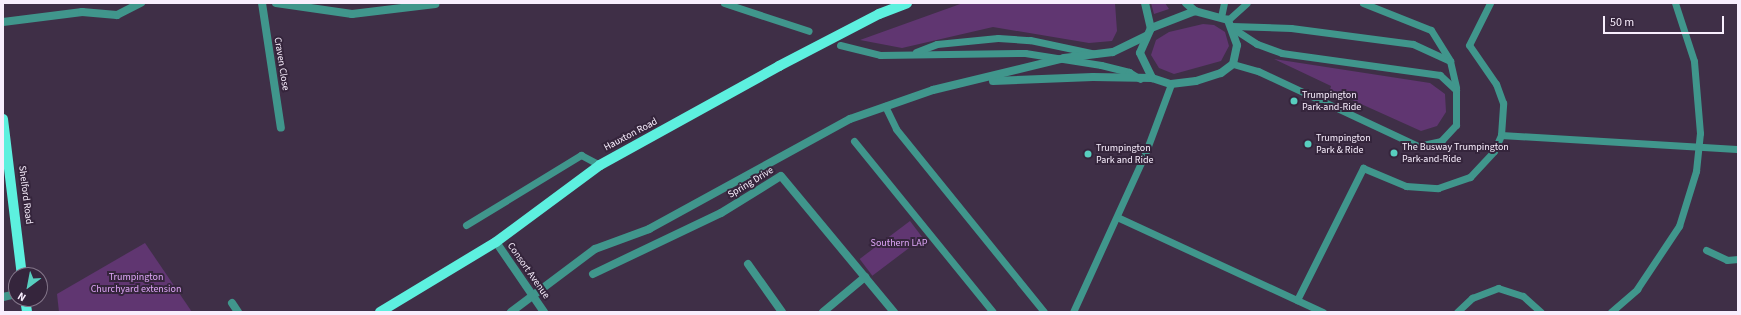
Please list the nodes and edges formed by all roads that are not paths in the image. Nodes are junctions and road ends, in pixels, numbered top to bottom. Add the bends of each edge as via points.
1 (141, 3) edge
2 (262, 3) edge
3 (276, 3) edge
4 (724, 3) edge
5 (907, 3) edge
6 (1145, 3) edge
7 (1186, 3) edge
8 (1224, 3) edge
9 (1247, 3) edge
10 (1363, 3) edge
11 (1490, 3) edge
12 (1674, 3) edge
13 (435, 4) dead end
14 (1195, 11) junction
15 (3, 22) edge
16 (1229, 23) junction
17 (1151, 28) junction
18 (809, 31) dead end
19 (1146, 36) junction
20 (840, 45) dead end
21 (908, 55) junction
22 (1098, 55) junction
23 (1064, 58) junction
24 (1450, 61) junction
25 (1233, 64) junction
26 (1152, 78) junction
27 (1142, 80) junction
28 (980, 81) junction
29 (1171, 84) junction
30 (1456, 90) junction
31 (885, 106) junction
32 (3, 119) edge
33 (281, 128) dead end
34 (1501, 135) junction
35 (854, 141) dead end
36 (1699, 146) junction
37 (1737, 149) dead end
38 (600, 165) junction
39 (6, 172) edge
40 (1117, 218) junction
41 (466, 225) dead end
42 (496, 242) junction
43 (1706, 250) dead end
44 (1738, 259) edge
45 (748, 264) dead end
46 (21, 267) edge
47 (593, 274) dead end
48 (865, 277) junction
49 (532, 296) junction
50 (1297, 300) junction
51 (232, 302) dead end
52 (238, 312) edge
53 (380, 312) edge
54 (511, 312) edge
55 (544, 312) edge
56 (782, 312) edge
57 (823, 312) edge
58 (894, 312) edge
59 (993, 312) edge
60 (1044, 312) edge
61 (1073, 312) edge
62 (1323, 312) edge
63 (1457, 312) edge
64 (1541, 312) edge
65 (1611, 312) edge

1 - 15 street via 117,15 82,12
2 - 33 street, Craven Close
3 - 13 street via 352,14
4 - 18 lane
5 - 38 main road, Hauxton Road, bridge via 880,14 779,66
6 - 17 street
7 - 14 street
8 - 16 lane
9 - 16 lane
10 - 24 lane via 1430,30
11 - 34 lane via 1469,45 1496,84 1503,103
12 - 36 lane via 1694,61
14 - 16 street
14 - 17 street
16 - 24 lane via 1291,28 1413,44
16 - 25 street via 1237,46
16 - 30 lane via 1257,44 1282,53 1428,72 1449,80
17 - 19 street
19 - 22 street via 1113,52
19 - 26 street via 1140,53
20 - 21 lane via 866,54
21 - 22 lane via 937,44 998,38 1030,40
21 - 23 lane via 982,51
22 - 23 street
23 - 27 lane via 1129,72
23 - 28 street
24 - 30 lane
25 - 29 street via 1221,73 1196,82
25 - 30 lane via 1258,72 1418,146 1430,146 1450,134 1458,111
26 - 27 street
26 - 29 street
27 - 28 street via 1092,77
28 - 31 street via 933,90
29 - 40 lane
31 - 49 street via 812,138 649,229 594,249
31 - 60 lane via 896,129
32 - 39 main road, Shelford Road
34 - 36 lane
34 - 50 lane via 1484,164 1456,185 1421,189 1363,168
35 - 59 lane
36 - 37 lane
36 - 65 lane via 1679,226 1637,290
38 - 41 lane via 581,155
38 - 42 main road, Hauxton Road
39 - 46 main road, Shelford Road
40 - 50 lane
40 - 61 lane
42 - 49 street, Consort Avenue
42 - 53 main road, Hauxton Road
43 - 44 lane via 1727,260
45 - 56 street
47 - 48 street, Spring Drive via 721,213 781,176
48 - 57 street
48 - 58 street, Spring Drive
49 - 54 street
49 - 55 street, Consort Avenue
50 - 62 lane
51 - 52 street
63 - 64 lane via 1472,298 1498,288 1523,296

